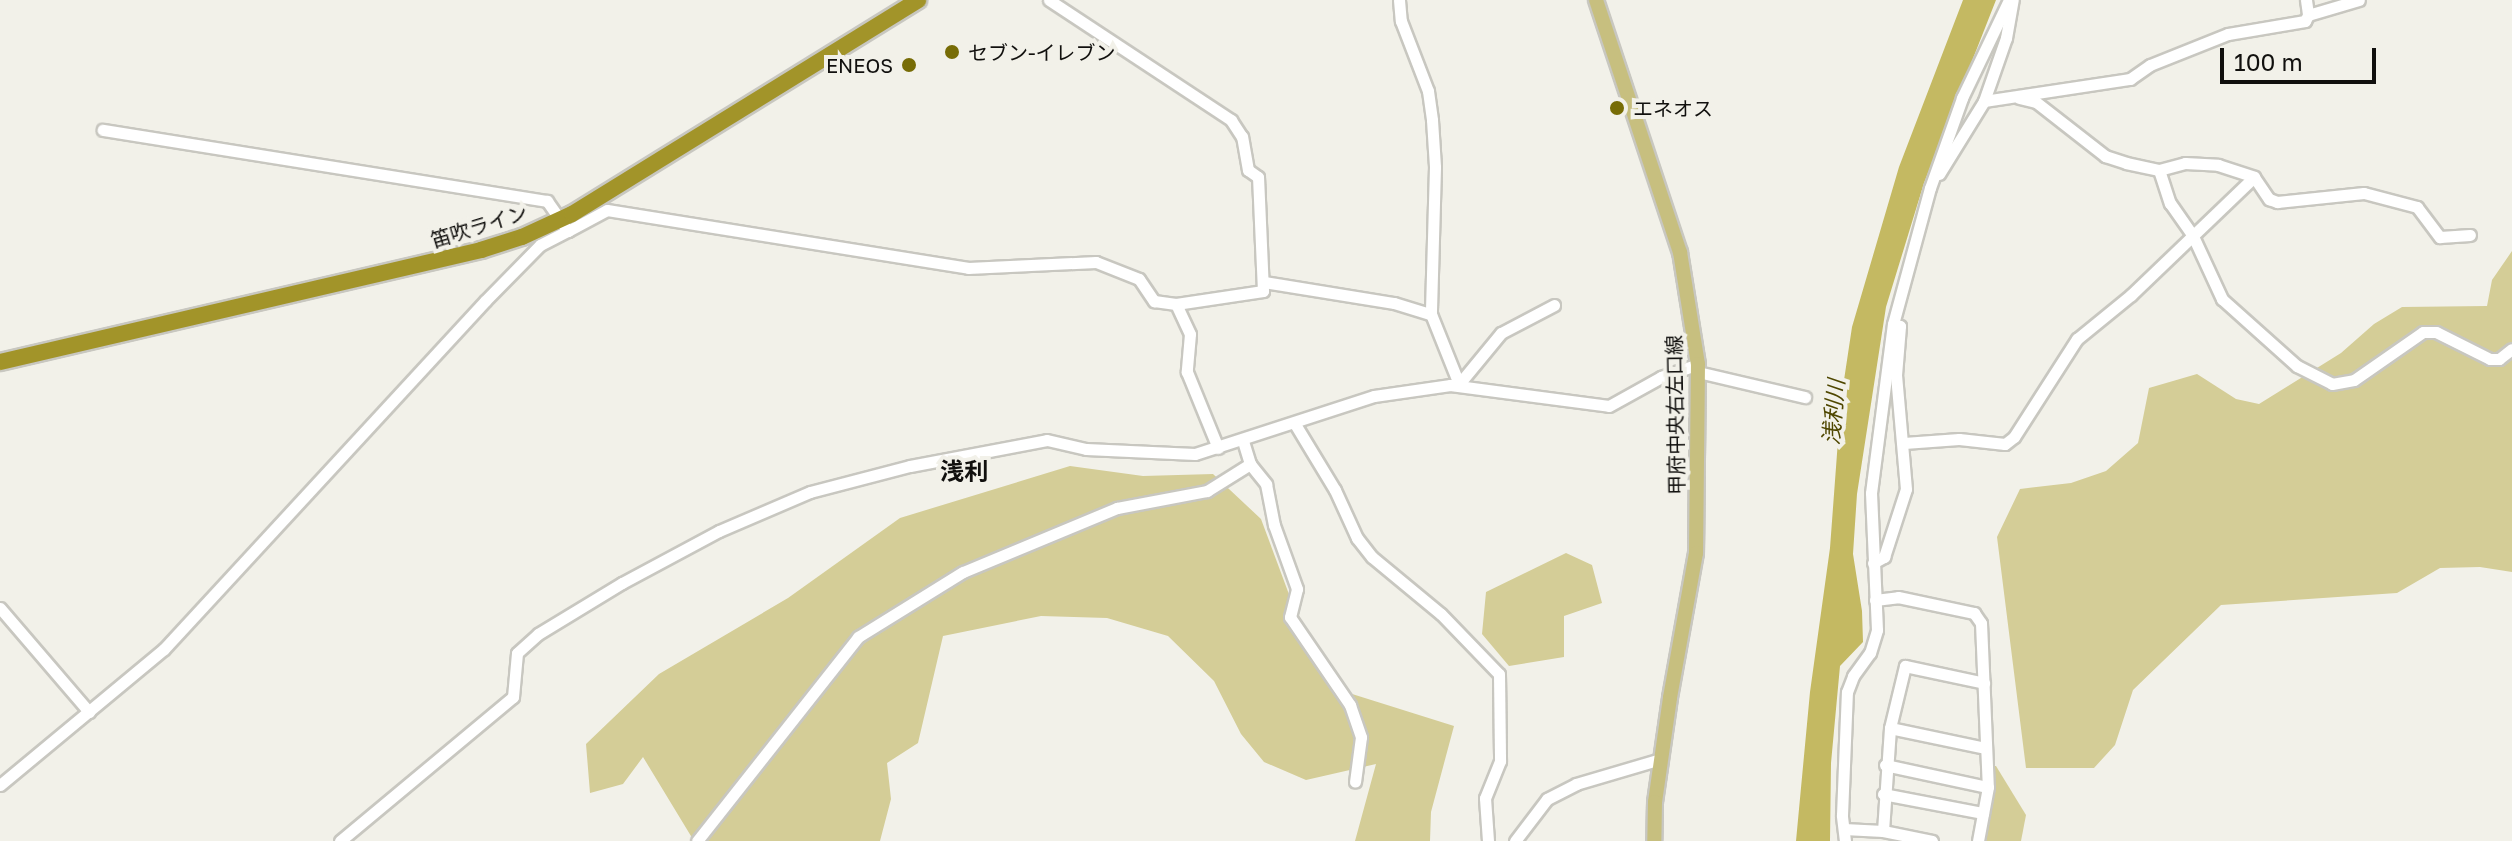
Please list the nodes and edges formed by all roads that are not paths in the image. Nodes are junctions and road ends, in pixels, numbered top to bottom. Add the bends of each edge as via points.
1 (918, 0) edge
2 (1049, 0) edge
3 (1399, 0) edge
4 (1596, 0) edge
5 (2011, 0) edge
6 (2306, 0) edge
7 (2359, 0) edge
8 (2308, 15) junction
9 (2019, 98) junction
10 (1984, 101) junction
11 (103, 130) dead end
12 (2159, 170) junction
13 (2254, 177) junction
14 (1930, 188) junction
15 (564, 226) junction
16 (2192, 234) junction
17 (2470, 235) dead end
18 (1264, 282) junction
19 (1176, 304) junction
20 (1554, 305) dead end
21 (1431, 314) junction
22 (1893, 324) junction
23 (2512, 349) edge
24 (0, 362) edge
25 (1698, 368) junction
26 (1459, 384) junction
27 (1805, 397) dead end
28 (1295, 424) junction
29 (1243, 441) junction
30 (1904, 443) junction
31 (1218, 448) junction
32 (1250, 464) junction
33 (1873, 563) junction
34 (1875, 600) junction
35 (0, 608) edge
36 (1984, 683) junction
37 (89, 712) junction
38 (1890, 728) junction
39 (1986, 748) junction
40 (1661, 759) junction
41 (1885, 765) junction
42 (1355, 782) dead end
43 (0, 785) edge
44 (1988, 787) junction
45 (1883, 794) junction
46 (1983, 813) junction
47 (1883, 831) junction
48 (1844, 835) edge
49 (1905, 838) edge
50 (340, 841) edge
51 (697, 841) edge
52 (1488, 841) edge
53 (1515, 841) edge
54 (1654, 841) edge
55 (1932, 841) edge
56 (1978, 841) edge

1 - 15 highway, 笛吹ライン
2 - 18 street via 1231,120 1242,137 1248,170 1258,177
3 - 21 street via 1432,120
4 - 25 main road, 甲府中央右左口線 via 1680,252
5 - 10 street via 2006,38
5 - 14 street via 1962,98
6 - 8 street
7 - 8 street
8 - 9 street via 2305,21 2228,34 2150,65 2130,79
9 - 10 street
9 - 12 street via 2036,102 2105,156
10 - 14 street
11 - 15 street via 547,201
12 - 13 street via 2185,163 2218,165
12 - 16 street via 2170,203
13 - 16 street
13 - 17 street via 2277,202 2364,193 2417,207 2440,237
14 - 22 street
15 - 19 street via 607,210 968,268 1096,262 1139,279 1154,301
15 - 24 highway, 笛吹ライン
15 - 37 street via 540,245 164,649
16 - 23 street via 2222,299 2233,311 2297,366 2332,384 2354,380 2423,332 2436,332 2490,359
16 - 30 street via 2077,339 2005,444 1959,439
18 - 19 street via 1263,291
18 - 21 street
19 - 31 street via 1190,334 1187,372
20 - 26 street via 1501,333
21 - 26 street
22 - 30 street via 1900,326 1896,375
22 - 33 street via 1871,493
25 - 26 street via 1661,377 1609,406
25 - 27 street
25 - 40 main road, 甲府中央右左口線 via 1696,553
26 - 28 street via 1374,396
28 - 29 street
28 - 52 street via 1364,548 1441,614 1499,674 1500,761 1485,798
29 - 31 street
29 - 32 street
30 - 33 street via 1906,489 1884,557
31 - 50 street via 1179,453 1086,449 1047,440 810,492 719,531 538,634 517,653 513,697
32 - 42 street via 1266,484 1297,589 1290,617 1350,705 1361,737
32 - 51 street via 1207,491 1117,508 963,572 858,637
33 - 34 street
34 - 36 street via 1898,597 1974,613 1981,623
34 - 48 street via 1877,630 1847,692
35 - 37 street
36 - 38 street via 1905,666
36 - 39 street
37 - 43 street
38 - 39 street
38 - 41 street
39 - 44 street
40 - 53 street via 1576,784 1547,799
40 - 54 main road, 甲府中央右左口線
41 - 44 street
41 - 45 street
44 - 46 street
45 - 46 street
45 - 47 street
46 - 56 street
47 - 48 street
47 - 49 street
49 - 55 street

